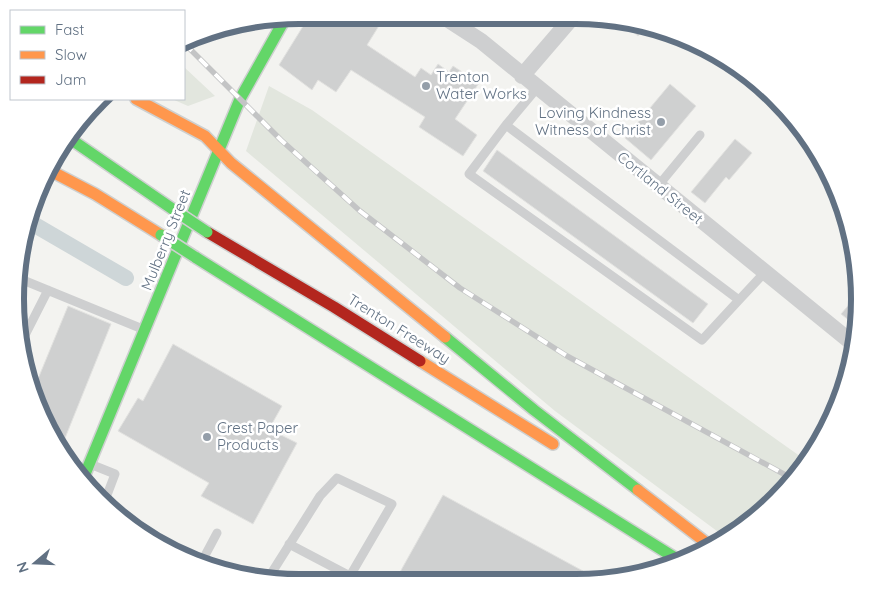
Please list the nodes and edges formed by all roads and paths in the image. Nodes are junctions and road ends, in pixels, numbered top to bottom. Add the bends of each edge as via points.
1 (282, 24) edge
2 (455, 24) edge
3 (567, 24) edge
4 (522, 76) junction
5 (537, 88) junction
6 (138, 100) edge
7 (506, 125) junction
8 (700, 135) dead end
9 (74, 141) edge
10 (218, 150) junction
11 (59, 164) edge
12 (54, 173) edge
13 (658, 186) junction
14 (95, 194) junction
15 (765, 272) junction
16 (24, 280) edge
17 (48, 290) junction
18 (739, 300) junction
19 (145, 330) junction
20 (26, 334) edge
21 (848, 340) edge
22 (562, 450) dead end
23 (89, 464) junction
24 (586, 464) dead end
25 (86, 472) edge
26 (107, 496) edge
27 (217, 533) dead end
28 (705, 542) edge
29 (705, 542) edge
30 (289, 544) junction
31 (673, 556) edge
32 (204, 557) edge
33 (271, 573) edge
34 (346, 574) edge
35 (351, 574) edge

1 - 10 main road, Mulberry Street via 246,86
2 - 4 street, Cortland Street via 481,41
3 - 4 street
4 - 5 street, Cortland Street
5 - 7 lane
5 - 13 street, Cortland Street
6 - 10 main road via 206,136
7 - 18 lane
7 - 18 lane via 469,174 702,340
8 - 13 lane
9 - 22 main road, Trenton Freeway, bridge via 207,232 334,307
10 - 19 main road, Mulberry Street
10 - 28 main road via 534,410
11 - 14 main road
12 - 14 main road
13 - 15 street, Cortland Street
14 - 31 main road, bridge
15 - 18 lane
15 - 21 street, Cortland Street
16 - 17 lane
17 - 19 lane
17 - 20 lane
19 - 23 main road, Mulberry Street
23 - 25 main road, Mulberry Street
23 - 26 lane via 115,474
24 - 29 main road
27 - 32 lane
30 - 33 lane
30 - 34 lane
30 - 35 lane via 320,496 337,478 392,504

